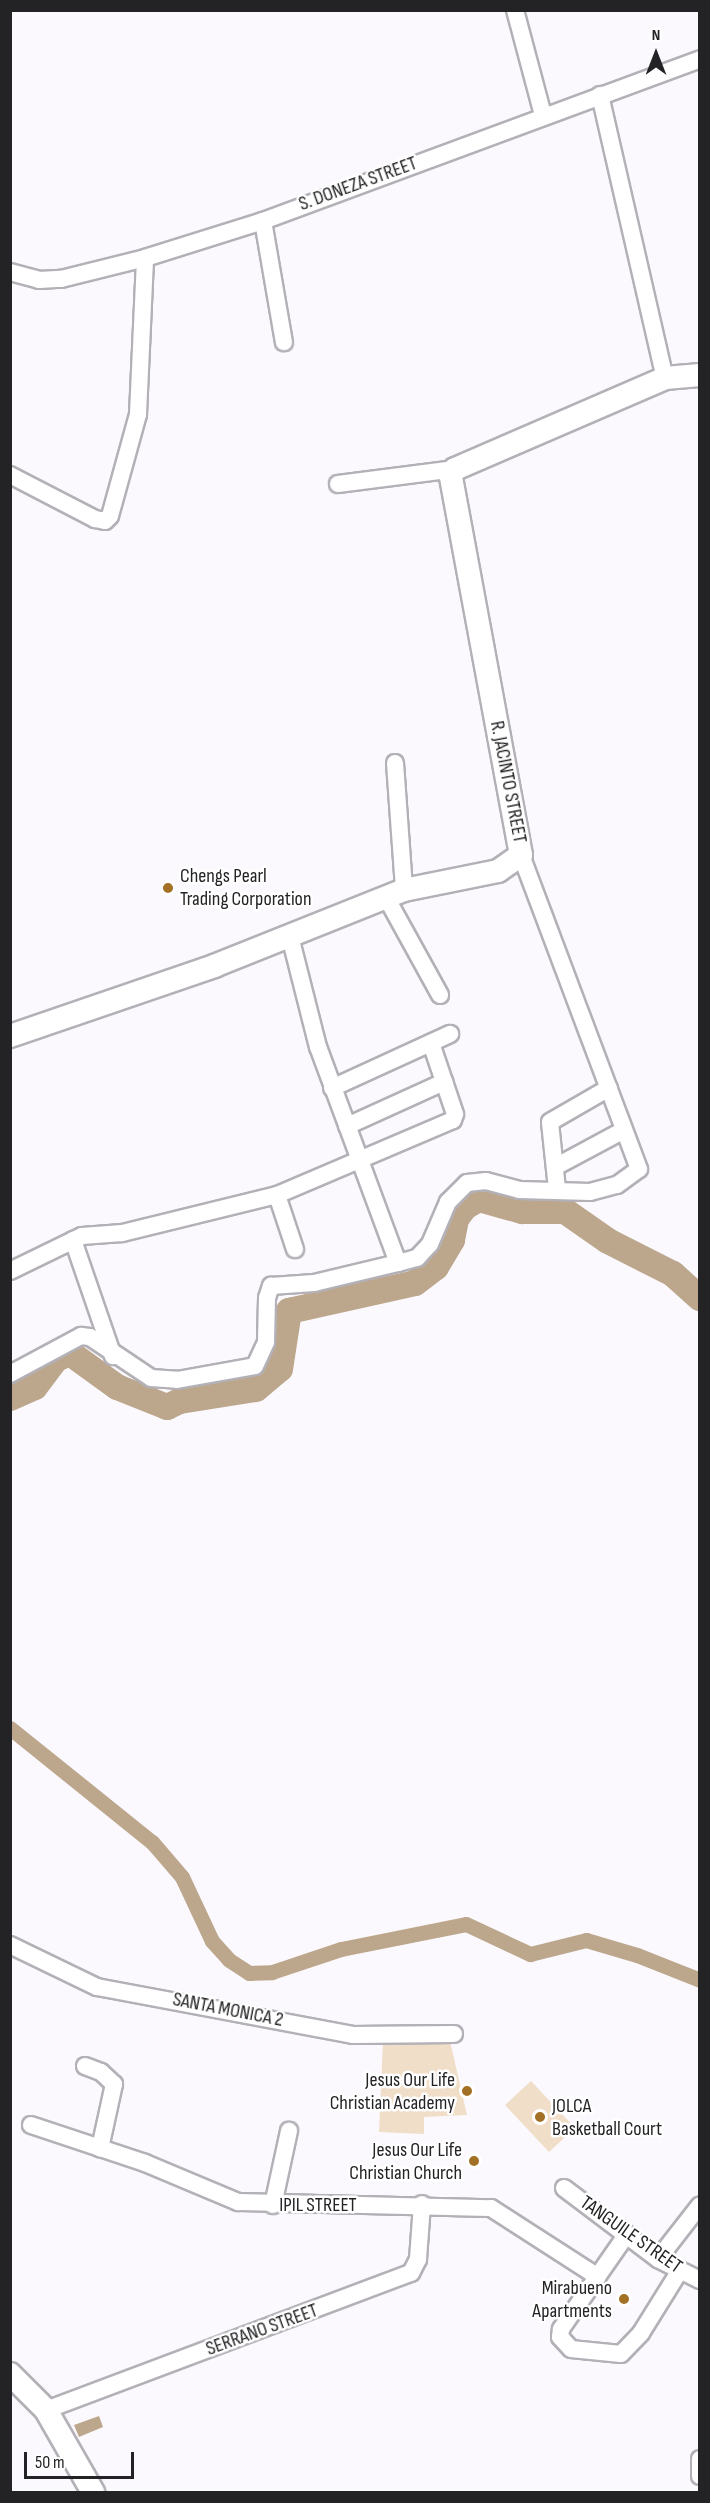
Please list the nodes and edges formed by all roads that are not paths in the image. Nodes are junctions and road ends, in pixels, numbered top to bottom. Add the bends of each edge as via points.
1 (515, 10) edge
2 (699, 59) edge
3 (600, 95) junction
4 (543, 116) junction
5 (263, 221) junction
6 (145, 258) junction
7 (10, 272) edge
8 (284, 342) dead end
9 (699, 375) edge
10 (665, 378) junction
11 (454, 469) junction
12 (10, 475) edge
13 (339, 484) dead end
14 (394, 763) dead end
15 (521, 855) junction
16 (395, 894) junction
17 (290, 936) junction
18 (440, 995) dead end
19 (450, 1034) dead end
20 (10, 1036) edge
21 (430, 1043) junction
22 (444, 1082) junction
23 (332, 1088) junction
24 (609, 1088) junction
25 (347, 1126) junction
26 (624, 1130) junction
27 (359, 1161) junction
28 (555, 1167) junction
29 (557, 1189) junction
30 (277, 1196) junction
31 (73, 1240) junction
32 (295, 1249) dead end
33 (398, 1263) junction
34 (10, 1271) edge
35 (113, 1356) junction
36 (10, 1374) edge
37 (10, 1945) edge
38 (454, 2034) dead end
39 (85, 2066) dead end
40 (31, 2125) dead end
41 (289, 2131) dead end
42 (100, 2148) junction
43 (564, 2188) dead end
44 (422, 2204) junction
45 (273, 2205) junction
46 (699, 2205) edge
47 (627, 2234) junction
48 (658, 2259) junction
49 (679, 2272) junction
50 (598, 2277) junction
51 (699, 2280) edge
52 (10, 2374) edge
53 (46, 2410) junction
54 (699, 2459) edge
55 (699, 2476) edge
56 (93, 2493) edge

1 - 4 street
2 - 3 street, S. DONEZA STREET
3 - 4 street, S. DONEZA STREET
3 - 10 street
4 - 5 street, S. DONEZA STREET
5 - 6 street, S. DONEZA STREET
5 - 8 street
6 - 7 street, S. DONEZA STREET via 61,279 39,280
6 - 12 street via 138,414 110,516 105,521 95,519
9 - 10 street
10 - 11 street
11 - 13 street
11 - 15 street, R. JACINTO STREET via 451,485
14 - 16 street
15 - 16 street, R. JACINTO STREET via 498,871 477,878
15 - 24 street
16 - 17 street, R. JACINTO STREET
16 - 18 street
17 - 20 street, R. JACINTO STREET
17 - 23 street
19 - 21 street
21 - 22 street
21 - 23 street
22 - 25 street
22 - 27 street via 455,1114 453,1120
23 - 25 street
24 - 26 street
24 - 28 street via 550,1122
25 - 27 street
26 - 28 street
26 - 29 street via 639,1169 604,1190
27 - 30 street
27 - 33 street
28 - 29 street
29 - 33 street via 519,1190 486,1181 466,1183 448,1202 430,1244 417,1258
30 - 31 street via 122,1233
30 - 32 street
31 - 34 street
31 - 35 street
33 - 35 street via 315,1282 271,1286 266,1342 255,1366 165,1380 151,1378
35 - 36 street via 90,1337 81,1336
37 - 38 street, SANTA MONICA 2 via 97,1987 353,2035
39 - 42 street via 101,2072 114,2084
40 - 42 street, IPIL STREET
41 - 45 street
42 - 45 street, IPIL STREET via 146,2163 221,2197
43 - 47 street, TANGUILE STREET
44 - 45 street, IPIL STREET
44 - 50 street, IPIL STREET via 491,2208
44 - 53 street, SERRANO STREET via 418,2259 411,2272
46 - 48 street
47 - 48 street, TANGUILE STREET
47 - 50 street
48 - 49 street, TANGUILE STREET
49 - 50 street via 642,2333 621,2354 571,2349 560,2337 561,2329
49 - 51 street, TANGUILE STREET
52 - 53 street
53 - 56 street
54 - 55 street

